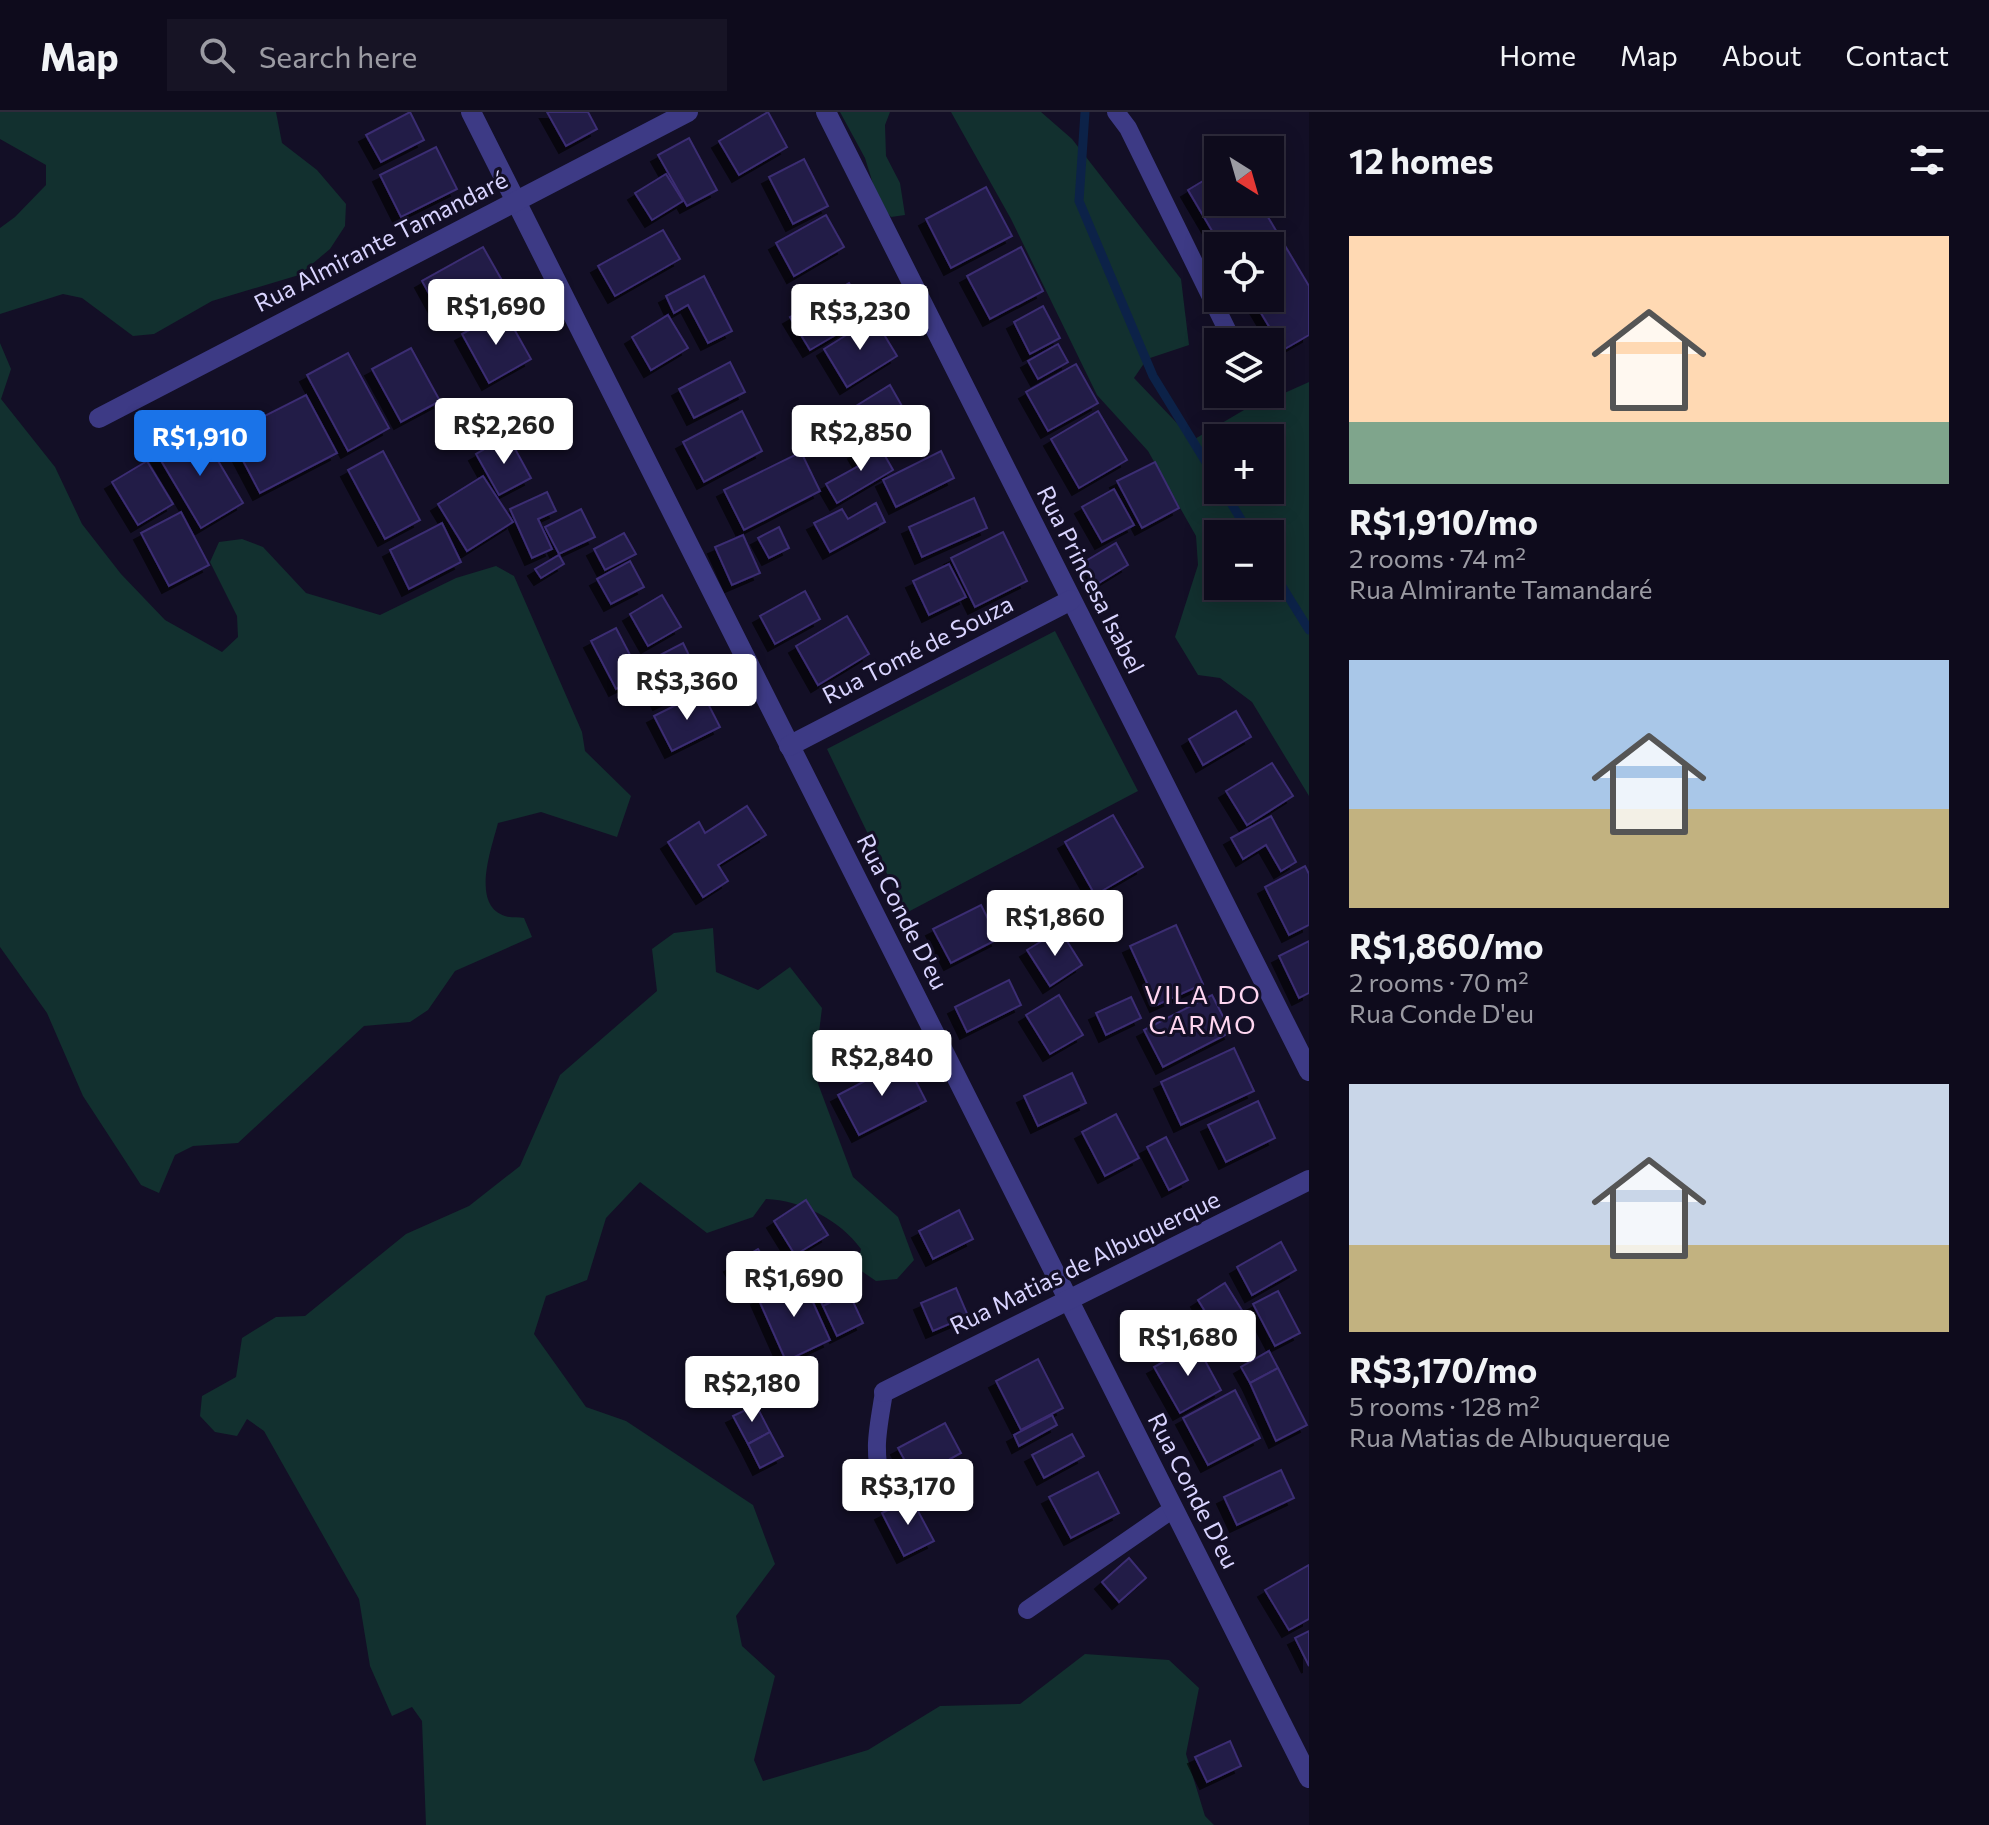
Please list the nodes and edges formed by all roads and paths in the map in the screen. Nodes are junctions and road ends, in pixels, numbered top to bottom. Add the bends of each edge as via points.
1 (471, 112) edge
2 (688, 112) edge
3 (826, 112) edge
4 (1116, 112) edge
5 (516, 201) junction
6 (1226, 328) edge
7 (99, 418) dead end
8 (1071, 600) junction
9 (789, 746) junction
10 (1309, 1071) edge
11 (1309, 1180) edge
12 (1068, 1300) junction
13 (884, 1392) joint
14 (883, 1488) dead end
15 (1173, 1509) junction
16 (1027, 1610) dead end
17 (1309, 1778) edge

1 - 5 street, Rua Conde D'eu
2 - 5 street, Rua Almirante Tamandaré
3 - 8 street, Rua Princesa Isabel
4 - 6 lane
5 - 7 street, Rua Almirante Tamandaré
5 - 9 street, Rua Conde D'eu
8 - 9 street, Rua Tomé de Souza
8 - 10 street, Rua Princesa Isabel
9 - 12 street, Rua Conde D'eu
11 - 12 street, Rua Matias de Albuquerque
12 - 13 street, Rua Matias de Albuquerque
12 - 15 street, Rua Conde D'eu
13 - 14 lane via 875,1444
15 - 16 lane
15 - 17 street, Rua Conde D'eu

